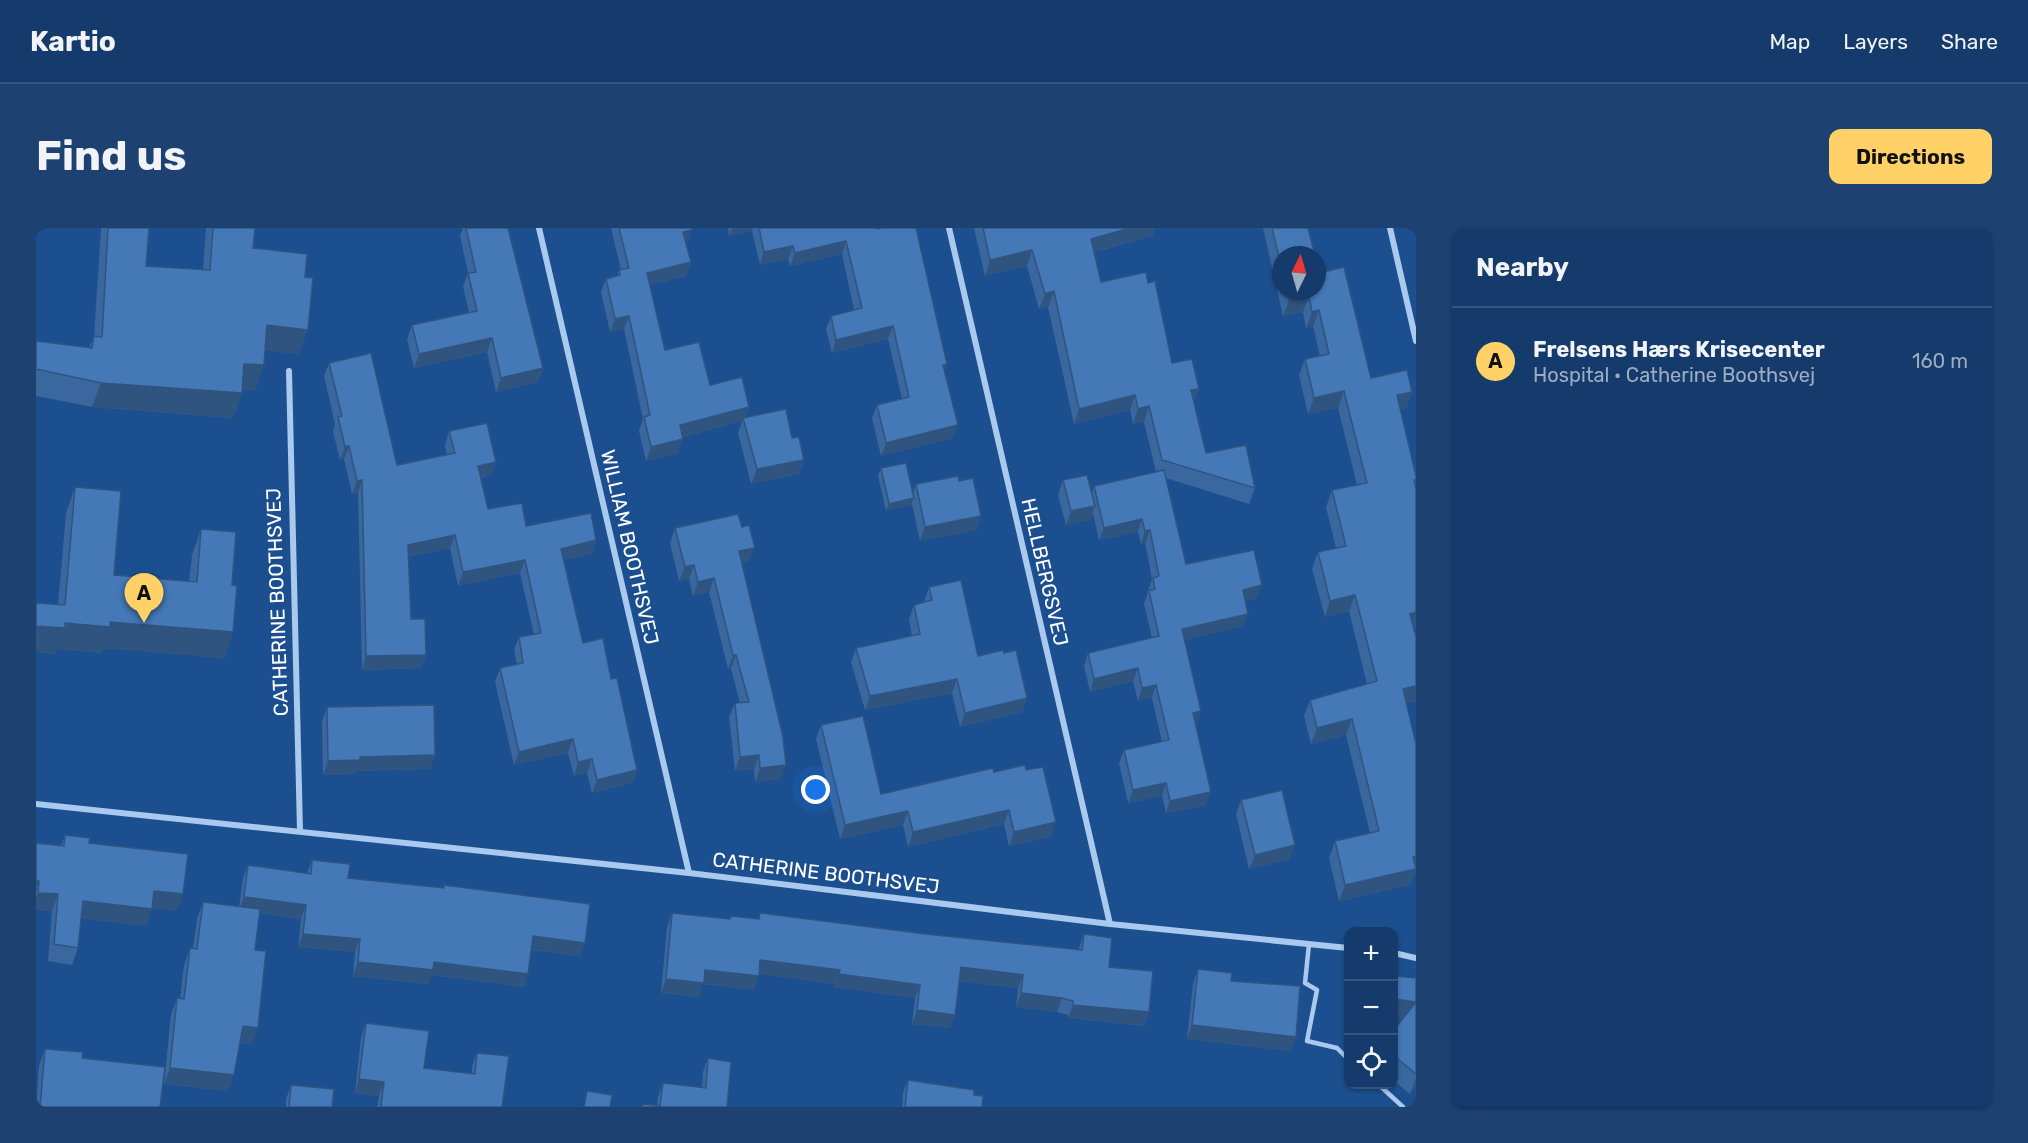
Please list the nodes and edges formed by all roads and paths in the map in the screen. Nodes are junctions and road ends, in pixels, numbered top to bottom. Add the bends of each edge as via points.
1 (539, 228) edge
2 (949, 228) edge
3 (1390, 228) edge
4 (1416, 341) edge
5 (289, 371) dead end
6 (36, 804) edge
7 (300, 831) junction
8 (689, 873) junction
9 (1110, 924) junction
10 (1309, 944) junction
11 (1344, 948) edge
12 (1398, 954) edge
13 (1416, 958) edge
14 (1344, 1055) edge
15 (1383, 1089) edge
16 (1403, 1107) edge

1 - 8 street, WILLIAM BOOTHSVEJ
2 - 9 street, HELLBERGSVEJ
3 - 4 street
5 - 7 street, CATHERINE BOOTHSVEJ
6 - 7 street, CATHERINE BOOTHSVEJ
7 - 8 street, CATHERINE BOOTHSVEJ
8 - 9 street, CATHERINE BOOTHSVEJ
9 - 10 street, CATHERINE BOOTHSVEJ
10 - 11 street, CATHERINE BOOTHSVEJ
10 - 14 lane via 1305,983 1317,990 1307,1041 1337,1048
12 - 13 street
15 - 16 lane

